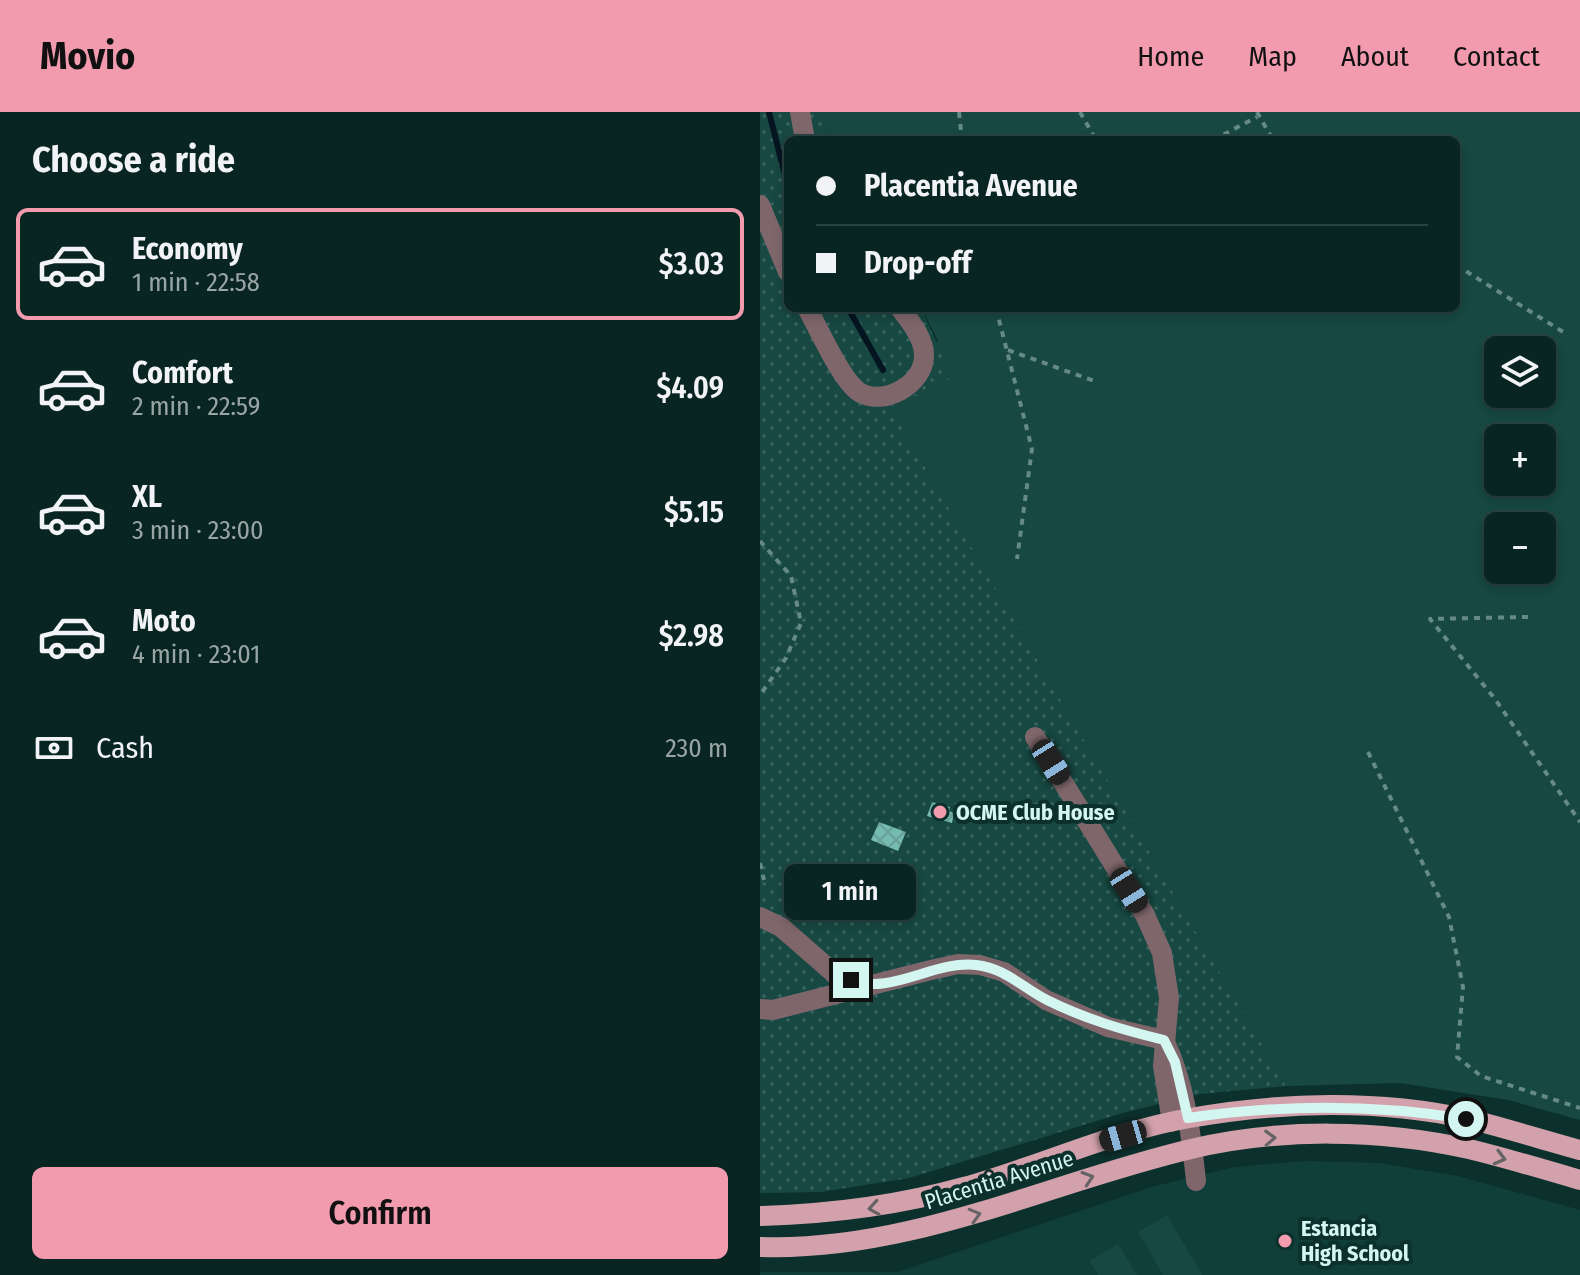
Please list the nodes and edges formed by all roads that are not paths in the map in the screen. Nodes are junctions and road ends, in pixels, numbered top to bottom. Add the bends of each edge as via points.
1 (800, 112) edge
2 (804, 136) edge
3 (760, 205) edge
4 (784, 262) edge
5 (809, 312) edge
6 (903, 312) edge
7 (1035, 737) dead end
8 (760, 917) edge
9 (866, 986) junction
10 (760, 1009) edge
11 (1164, 1040) junction
12 (1180, 1120) junction
13 (1192, 1149) junction
14 (1580, 1150) edge
15 (1580, 1180) edge
16 (1196, 1181) dead end
17 (760, 1216) edge
18 (760, 1247) edge

1 - 2 lane
3 - 4 lane
5 - 6 lane via 859,392 877,396 898,392 918,378 924,356 916,330
7 - 11 lane via 1145,915 1162,953 1169,998
8 - 9 lane via 781,927 835,974
9 - 10 lane
9 - 11 lane via 958,964 980,965 1004,972 1046,1000 1108,1027
11 - 12 lane via 1175,1062
12 - 13 lane
12 - 14 main road, Placentia Avenue via 1291,1107 1407,1110 1466,1119
12 -> 17 main road, Placentia Avenue via 965,1187 878,1208
13 -> 15 main road, Placentia Avenue via 1255,1138 1368,1136 1467,1149
13 - 16 lane
18 -> 13 main road, Placentia Avenue via 792,1248 942,1225

